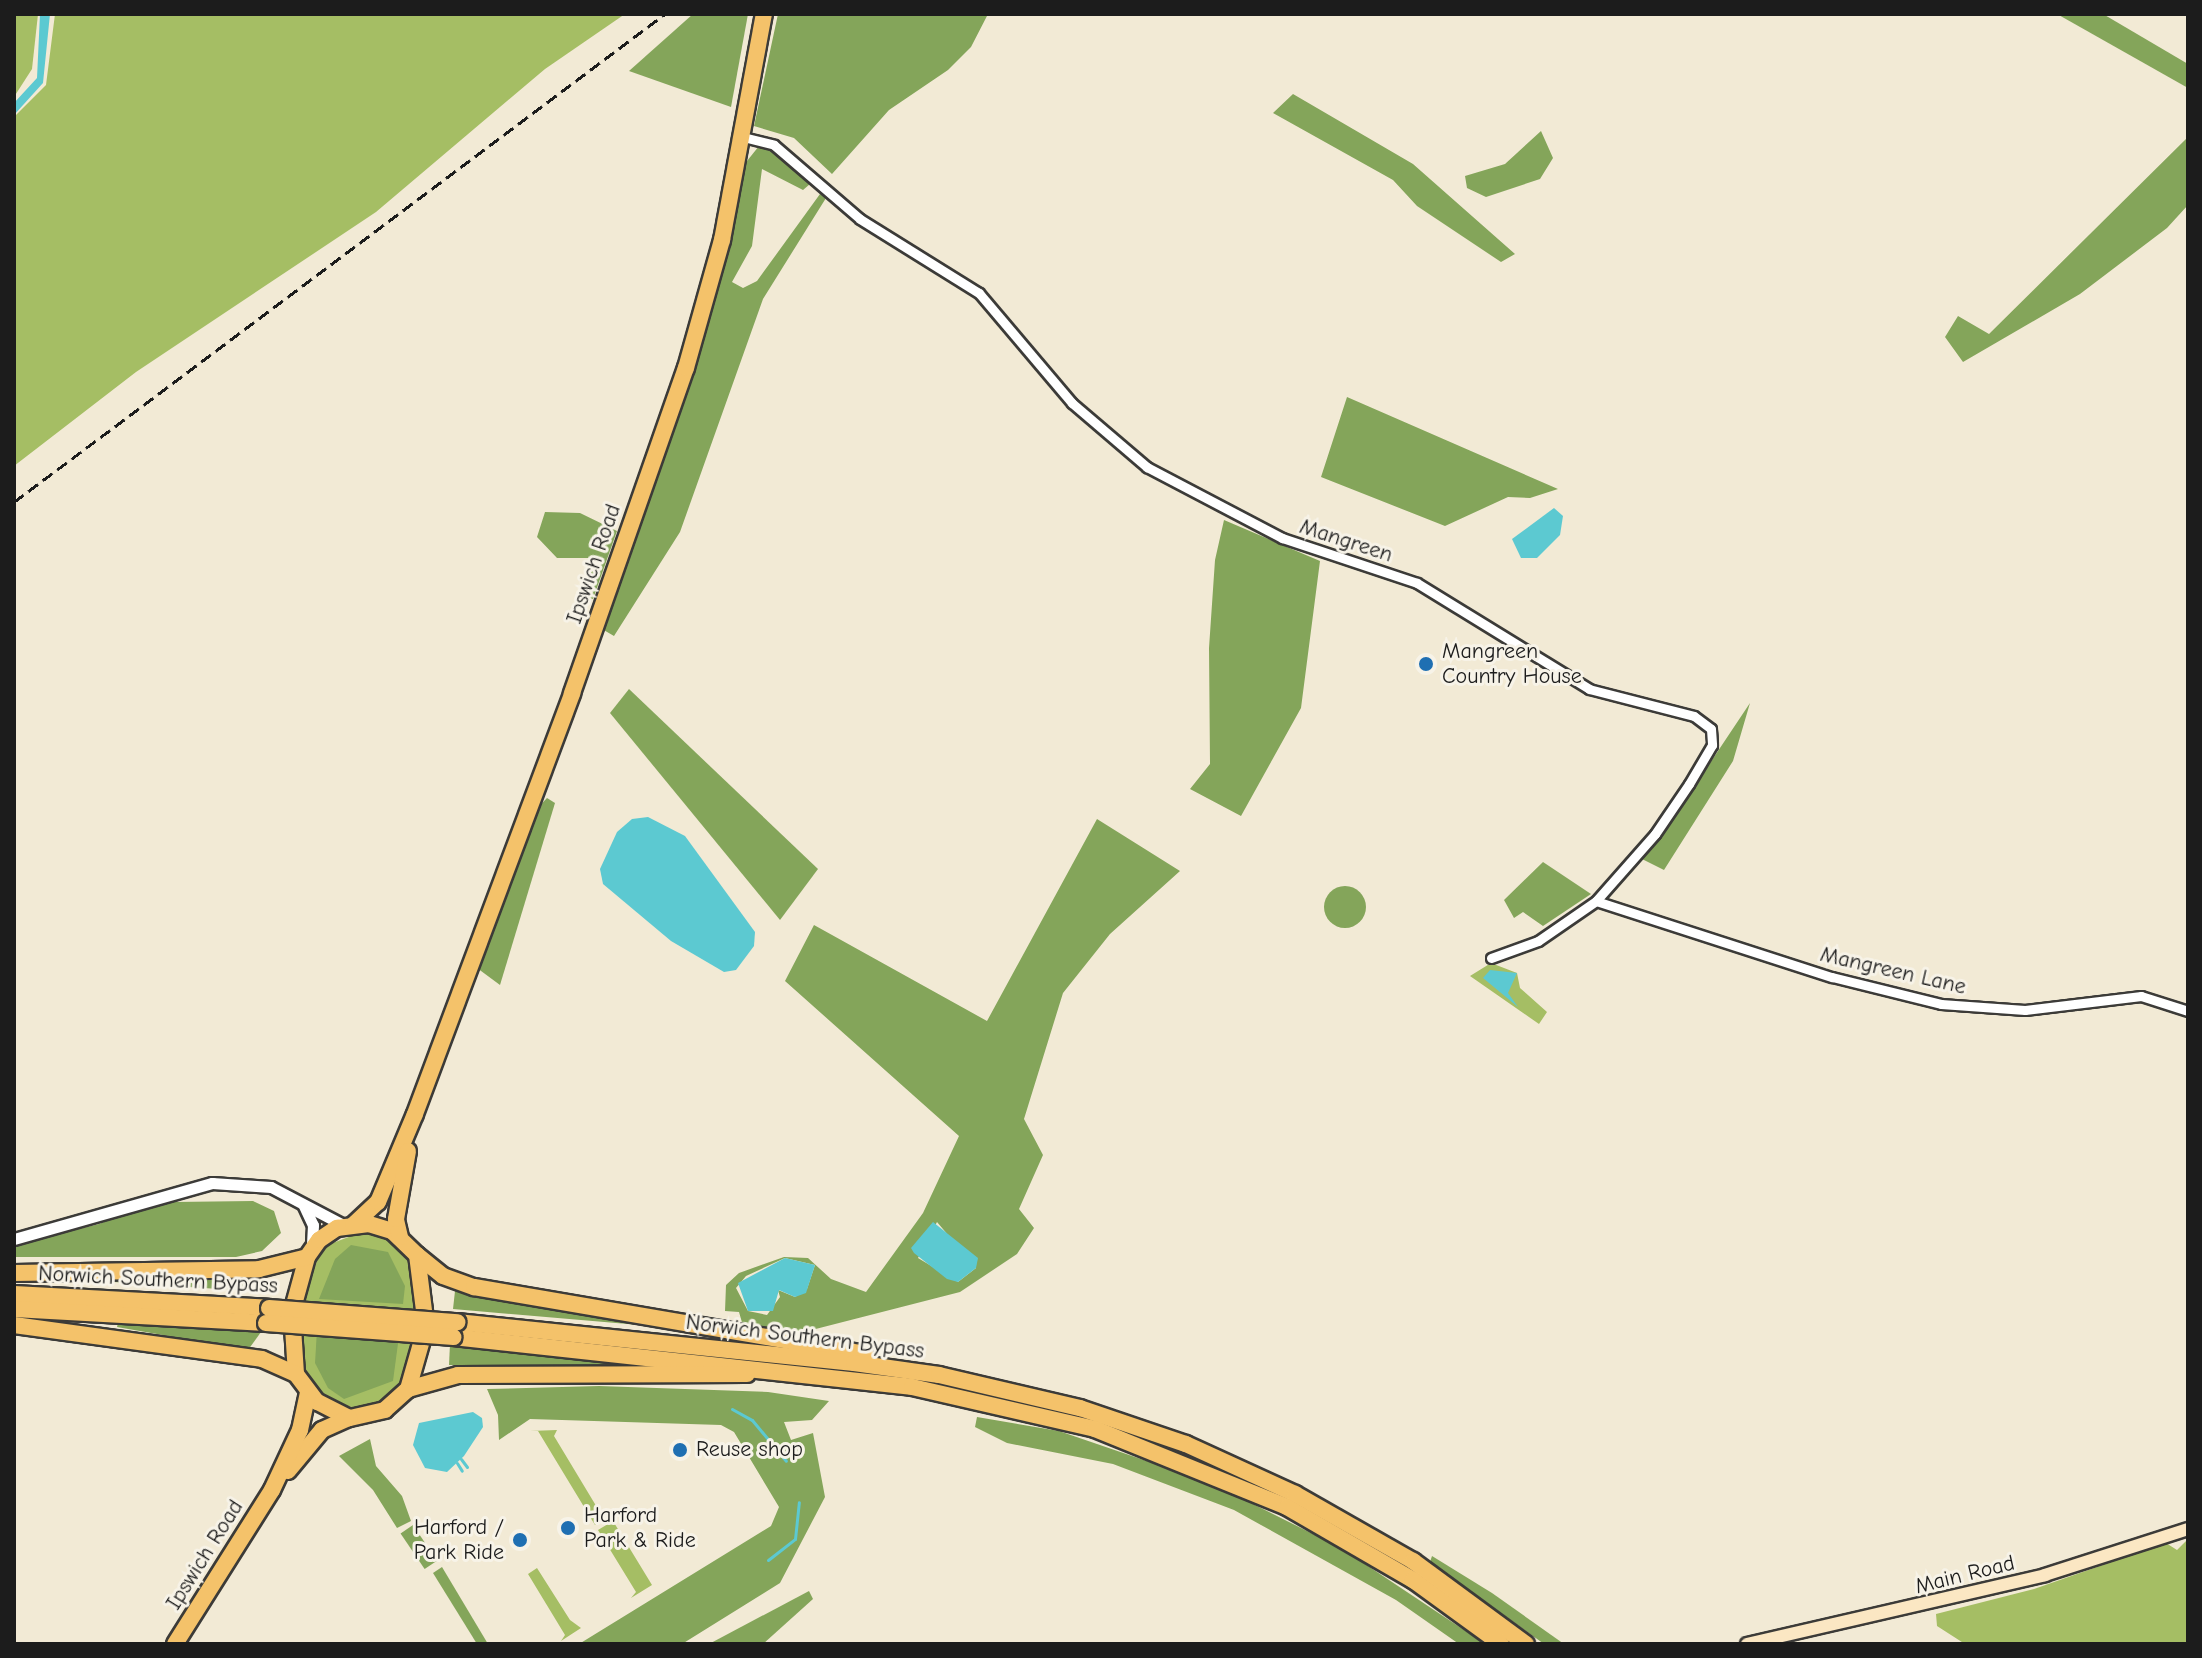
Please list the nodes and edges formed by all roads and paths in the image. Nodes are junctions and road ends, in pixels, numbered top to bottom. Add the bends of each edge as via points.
1 (764, 14) edge
2 (739, 136) junction
3 (1596, 901) junction
4 (1491, 958) dead end
5 (2188, 1011) edge
6 (415, 1114) junction
7 (301, 1201) junction
8 (349, 1226) junction
9 (400, 1237) junction
10 (14, 1239) edge
11 (309, 1254) junction
12 (417, 1255) junction
13 (14, 1273) edge
14 (14, 1294) edge
15 (14, 1309) edge
16 (267, 1315) junction
17 (14, 1325) edge
18 (455, 1330) junction
19 (296, 1374) junction
20 (408, 1389) junction
21 (308, 1393) junction
22 (991, 1402) junction
23 (349, 1418) junction
24 (1132, 1425) junction
25 (272, 1490) junction
26 (2188, 1529) edge
27 (175, 1644) edge
28 (1501, 1644) edge
29 (1526, 1644) edge
30 (1747, 1644) edge

1 - 2 highway, Ipswich Road
2 - 3 street, Mangreen via 774,145 860,219 979,293 1072,403 1147,467 1282,538 1417,583 1589,689 1704,721 1714,736 1703,761 1655,834
2 - 6 highway, Ipswich Road via 722,240 686,368
3 - 4 street, Mangreen via 1550,934
3 - 5 street, Mangreen Lane via 1832,977 1941,1004 2025,1010 2141,996
6 - 8 highway, Ipswich Road via 378,1202
6 - 9 highway, Ipswich Road via 396,1219
7 - 8 street
7 - 10 street via 271,1187 212,1183
7 - 11 street via 313,1225
8 - 9 highway via 378,1225
8 - 11 highway via 328,1233
9 - 12 highway
11 - 13 highway via 259,1269
11 - 19 highway via 292,1312
12 - 20 highway via 426,1326
12 - 24 highway via 443,1276 474,1287 966,1371 1057,1396
14 - 16 highway, Norwich Southern Bypass
15 - 16 highway, Norwich Southern Bypass
16 - 18 highway, Norwich Southern Bypass, bridge
17 - 19 highway via 262,1359
18 - 22 highway, Norwich Southern Bypass via 754,1366
18 - 24 highway, Norwich Southern Bypass via 939,1375
19 - 21 highway
20 - 22 highway via 458,1375 620,1371 822,1379
20 - 23 highway via 385,1410
21 - 23 highway
21 - 25 highway, Ipswich Road via 300,1430
22 - 28 highway, Norwich Southern Bypass via 1095,1429 1287,1507 1413,1580
23 - 25 highway, Ipswich Road via 322,1430
24 - 29 highway, Norwich Southern Bypass via 1241,1468 1355,1526 1460,1593
25 - 27 highway, Ipswich Road
26 - 30 main road, Main Road via 2045,1575

